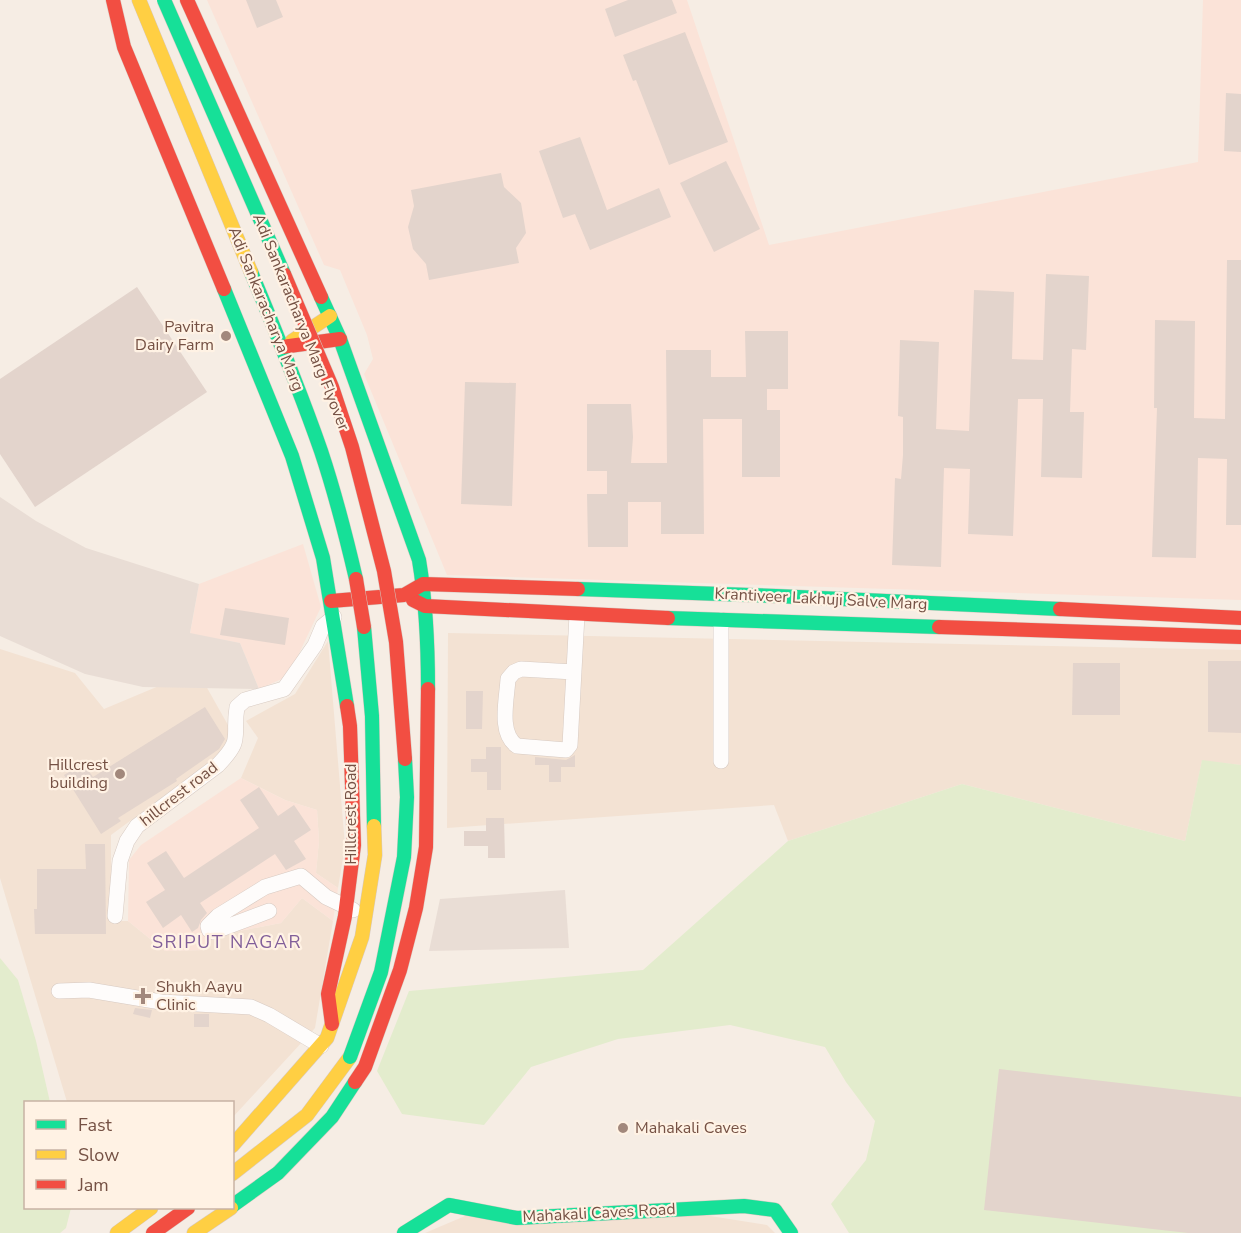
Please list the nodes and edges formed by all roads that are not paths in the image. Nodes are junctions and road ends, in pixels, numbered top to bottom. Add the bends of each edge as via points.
1 (113, 0) edge
2 (139, 0) edge
3 (164, 0) edge
4 (187, 0) edge
5 (330, 316) junction
6 (340, 339) junction
7 (282, 348) junction
8 (423, 584) junction
9 (404, 595) junction
10 (425, 606) junction
11 (333, 609) junction
12 (577, 615) junction
13 (1223, 618) junction
14 (1241, 618) edge
15 (721, 620) junction
16 (1224, 637) junction
17 (1241, 637) edge
18 (574, 672) junction
19 (721, 761) dead end
20 (347, 907) junction
21 (268, 911) dead end
22 (115, 916) dead end
23 (366, 916) junction
24 (58, 991) dead end
25 (332, 1025) junction
26 (321, 1046) junction
27 (234, 1144) edge
28 (234, 1172) edge
29 (234, 1206) edge
30 (150, 1209) edge
31 (187, 1209) edge
32 (229, 1209) edge
33 (155, 1232) edge
34 (117, 1233) edge
35 (194, 1233) edge
36 (404, 1233) edge
37 (791, 1233) edge

1 - 11 main road, Hillcrest Road via 124,47 292,456 323,558
2 - 7 main road, Adi Sankaracharya Marg
3 - 28 main road, Adi Sankaracharya Marg Flyover, bridge via 291,289 352,447 384,571 396,642 405,753 407,797 402,867 381,972 350,1057 307,1115
4 - 5 main road
5 - 6 main road
5 - 7 main road
6 - 7 main road
6 - 8 main road via 419,560
7 - 23 main road, Adi Sankaracharya Marg, bridge via 339,509 364,627 372,716 375,855
8 - 9 main road
8 - 10 main road
8 - 13 main road, Krantiveer Lakhuji Salve Marg
9 - 10 main road, Krantiveer Lakhuji Salve Marg
9 - 11 main road
10 - 12 main road, Krantiveer Lakhuji Salve Marg
10 - 29 main road via 426,847 400,970 365,1067 332,1117 278,1173
11 - 20 main road, Hillcrest Road via 350,726 354,845
11 - 22 street, hillcrest road via 315,645 284,689 244,700 237,707 235,745 218,765 137,826 120,861
12 - 15 main road, Krantiveer Lakhuji Salve Marg
12 - 18 street
13 - 14 main road, Krantiveer Lakhuji Salve Marg
13 - 16 main road
15 - 16 main road, Krantiveer Lakhuji Salve Marg
15 - 19 street
16 - 17 main road, Krantiveer Lakhuji Salve Marg
18 - 18 street via 569,747 527,747 512,742 506,730 508,679 513,672
20 - 21 street via 326,897 301,876 265,887 218,916 208,926 209,930 213,932
20 - 23 street
20 - 25 main road, Hillcrest Road via 328,994
23 - 25 main road, Adi Sankaracharya Marg
24 - 26 street via 89,990 161,1002 251,1007
25 - 26 main road, Adi Sankaracharya Marg
26 - 27 main road, Adi Sankaracharya Marg
30 - 34 main road
31 - 33 main road
32 - 35 main road
36 - 37 main road, Mahakali Caves Road via 448,1206 518,1218 744,1206 775,1210

